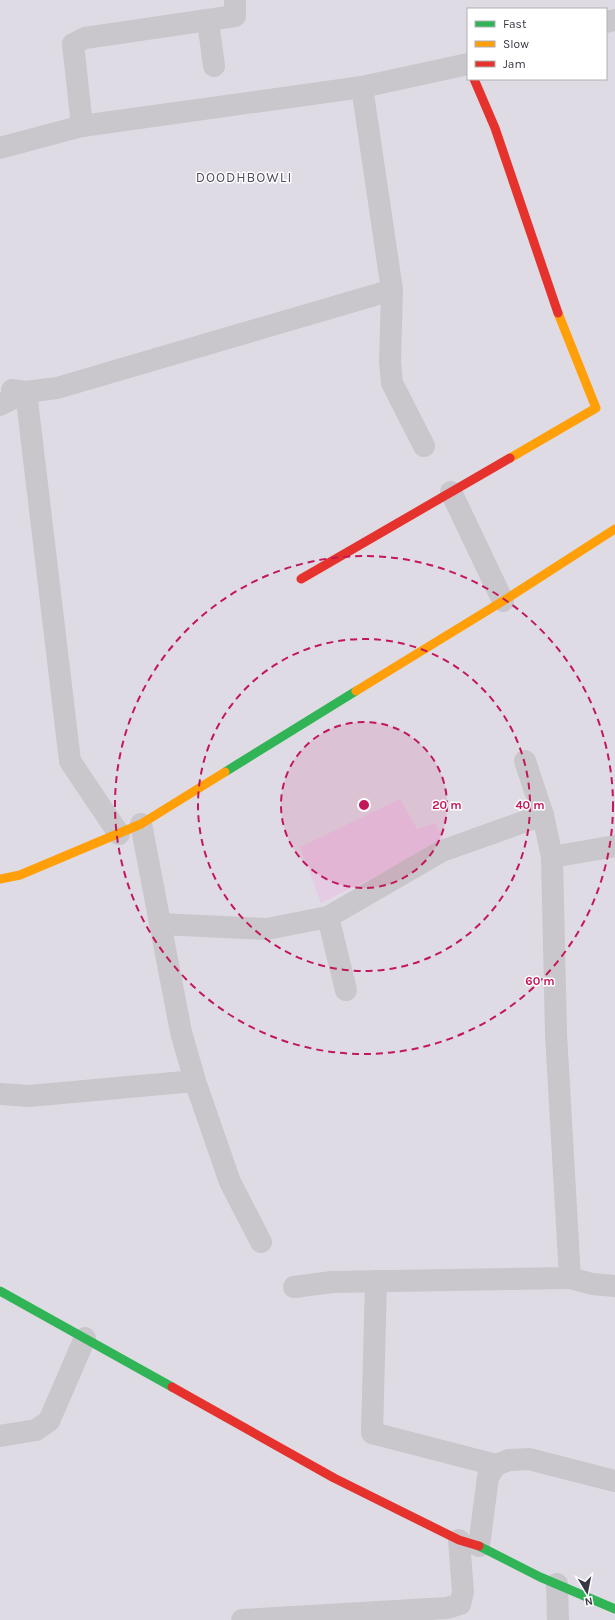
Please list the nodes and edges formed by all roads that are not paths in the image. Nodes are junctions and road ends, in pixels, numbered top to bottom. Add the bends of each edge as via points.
1 (235, 0) edge
2 (208, 21) junction
3 (467, 64) edge
4 (214, 66) dead end
5 (474, 80) edge
6 (362, 87) junction
7 (82, 126) junction
8 (0, 148) edge
9 (392, 290) junction
10 (0, 389) edge
11 (26, 392) junction
12 (0, 405) edge
13 (424, 446) dead end
14 (450, 492) junction
15 (615, 529) edge
16 (301, 579) dead end
17 (503, 601) junction
18 (525, 761) dead end
19 (543, 815) junction
20 (140, 824) junction
21 (119, 834) junction
22 (615, 846) edge
23 (552, 857) junction
24 (0, 879) edge
25 (328, 917) junction
26 (160, 924) junction
27 (346, 990) dead end
28 (195, 1081) junction
29 (0, 1094) edge
30 (261, 1242) dead end
31 (570, 1278) junction
32 (376, 1281) junction
33 (615, 1286) edge
34 (294, 1287) dead end
35 (0, 1291) edge
36 (85, 1338) junction
37 (0, 1436) edge
38 (496, 1465) junction
39 (615, 1481) edge
40 (469, 1543) junction
41 (557, 1584) junction
42 (615, 1609) edge
43 (242, 1620) edge
44 (558, 1620) edge

1 - 2 street via 235,16
2 - 4 street
2 - 7 street via 92,36 73,44
3 - 6 street
5 - 14 street via 495,128 564,330 596,408
6 - 7 street
6 - 9 street
7 - 8 street
9 - 11 street via 57,388
9 - 13 street via 392,383
10 - 11 street
11 - 12 street
11 - 21 street via 70,762
14 - 16 street
14 - 17 street
15 - 17 street
17 - 20 street
18 - 19 street
19 - 23 street
19 - 25 street via 442,850
20 - 21 street
20 - 26 street
21 - 24 street via 20,875
22 - 23 street
23 - 31 street via 556,1034
25 - 26 street via 267,929
25 - 27 street
26 - 28 street via 181,1032
28 - 29 street via 29,1096
28 - 30 street via 230,1182
31 - 32 street
31 - 33 street via 592,1284
32 - 34 street via 332,1282
32 - 38 street via 372,1433
35 - 36 street
36 - 37 street via 49,1421 36,1430
36 - 40 street via 334,1478
38 - 39 street via 509,1460 529,1459
38 - 40 street via 488,1477
40 - 41 street
40 - 43 street via 460,1604 447,1608
41 - 42 street
41 - 44 street

